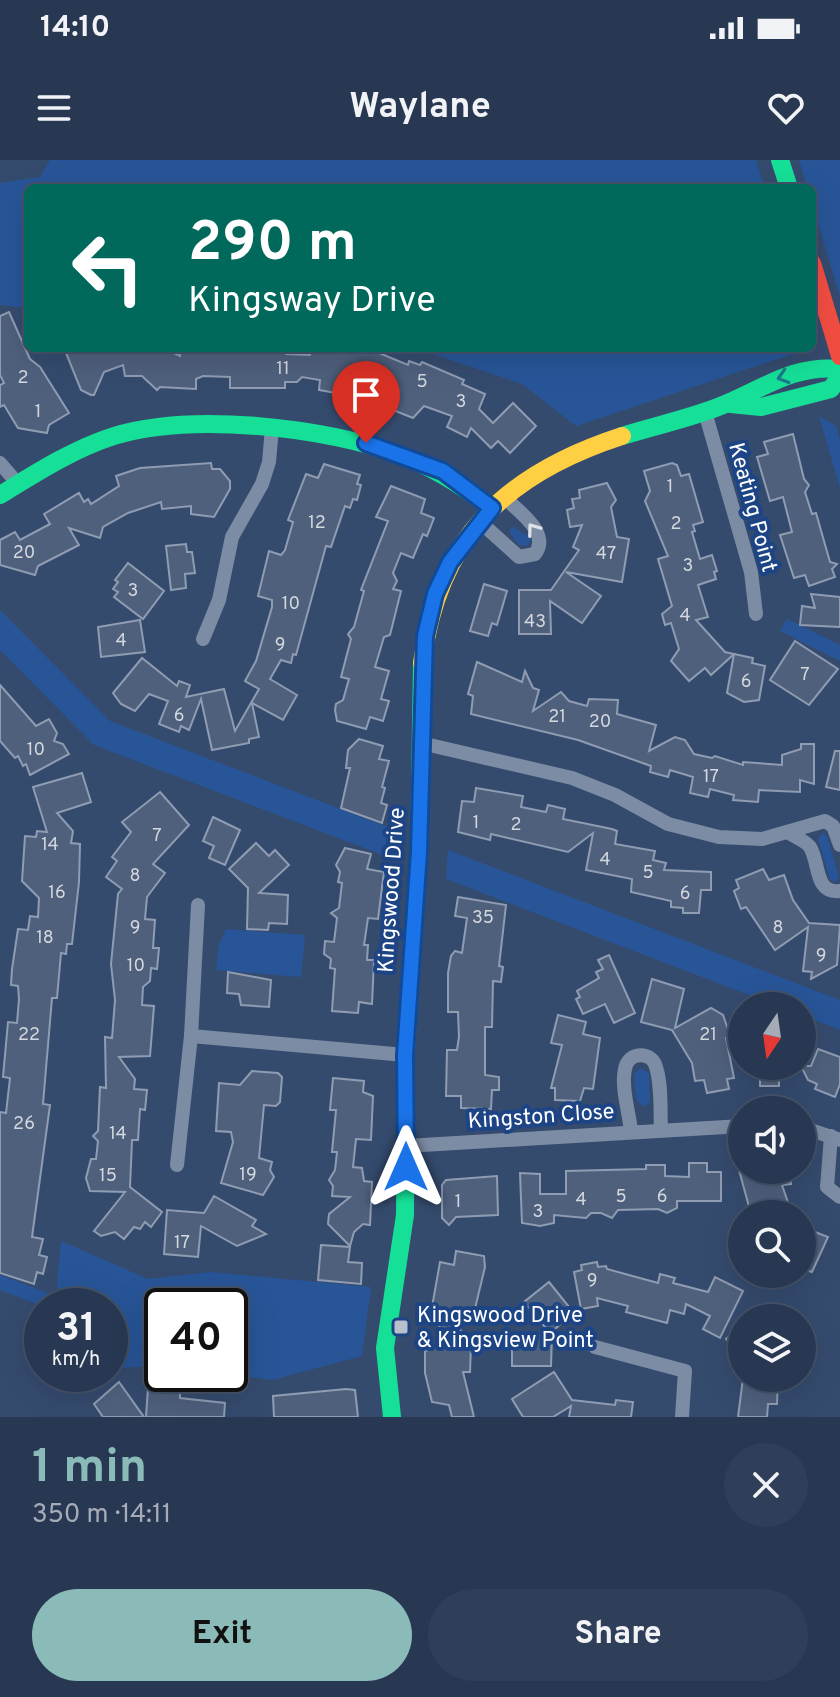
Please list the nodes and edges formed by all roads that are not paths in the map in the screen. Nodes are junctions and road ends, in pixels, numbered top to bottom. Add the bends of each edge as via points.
1 (780, 160) edge
2 (788, 184) edge
3 (816, 276) edge
4 (840, 356) edge
5 (840, 369) edge
6 (840, 376) edge
7 (731, 404) junction
8 (705, 412) junction
9 (272, 428) junction
10 (0, 463) edge
11 (18, 484) junction
12 (0, 495) edge
13 (492, 508) junction
14 (756, 614) dead end
15 (203, 639) dead end
16 (421, 743) junction
17 (789, 833) junction
18 (840, 845) edge
19 (840, 891) edge
20 (198, 905) dead end
21 (191, 1036) junction
22 (405, 1055) junction
23 (728, 1127) edge
24 (661, 1130) junction
25 (631, 1131) junction
26 (816, 1132) edge
27 (835, 1138) edge
28 (406, 1146) junction
29 (177, 1165) dead end
30 (840, 1197) edge
31 (595, 1347) dead end
32 (392, 1417) edge
33 (682, 1417) edge

1 - 2 street
3 - 4 street
5 -> 7 street, Kingswood Drive via 823,366 754,386
6 - 7 street, Kingswood Drive via 831,389 817,393 761,407
7 - 8 street, Kingswood Drive
8 - 13 street, Kingswood Drive via 571,452 529,475
8 - 14 street, Keating Point via 751,572
9 - 11 street via 184,424 135,430 87,446
9 - 13 street via 351,438 419,461
9 - 15 street via 262,484 232,537 219,600
10 - 11 street
11 - 12 street
13 - 16 street, Kingswood Drive via 446,570 429,615
16 - 17 street via 572,778 691,831 741,839
16 - 22 street, Kingswood Drive
17 - 18 street via 825,821 833,826
17 - 19 street via 809,846 822,885
20 - 21 street
21 - 22 street
21 - 29 street
22 - 28 street, Kingswood Drive
23 - 24 street, Kingston Close
24 - 25 street, Kingston Close
24 - 25 street, Kingston Close via 656,1067 640,1055 625,1068
25 - 28 street, Kingston Close
26 - 27 street
27 - 30 street via 827,1187
28 - 32 street, Kingswood Drive via 403,1240 385,1335
31 - 33 street via 685,1371

